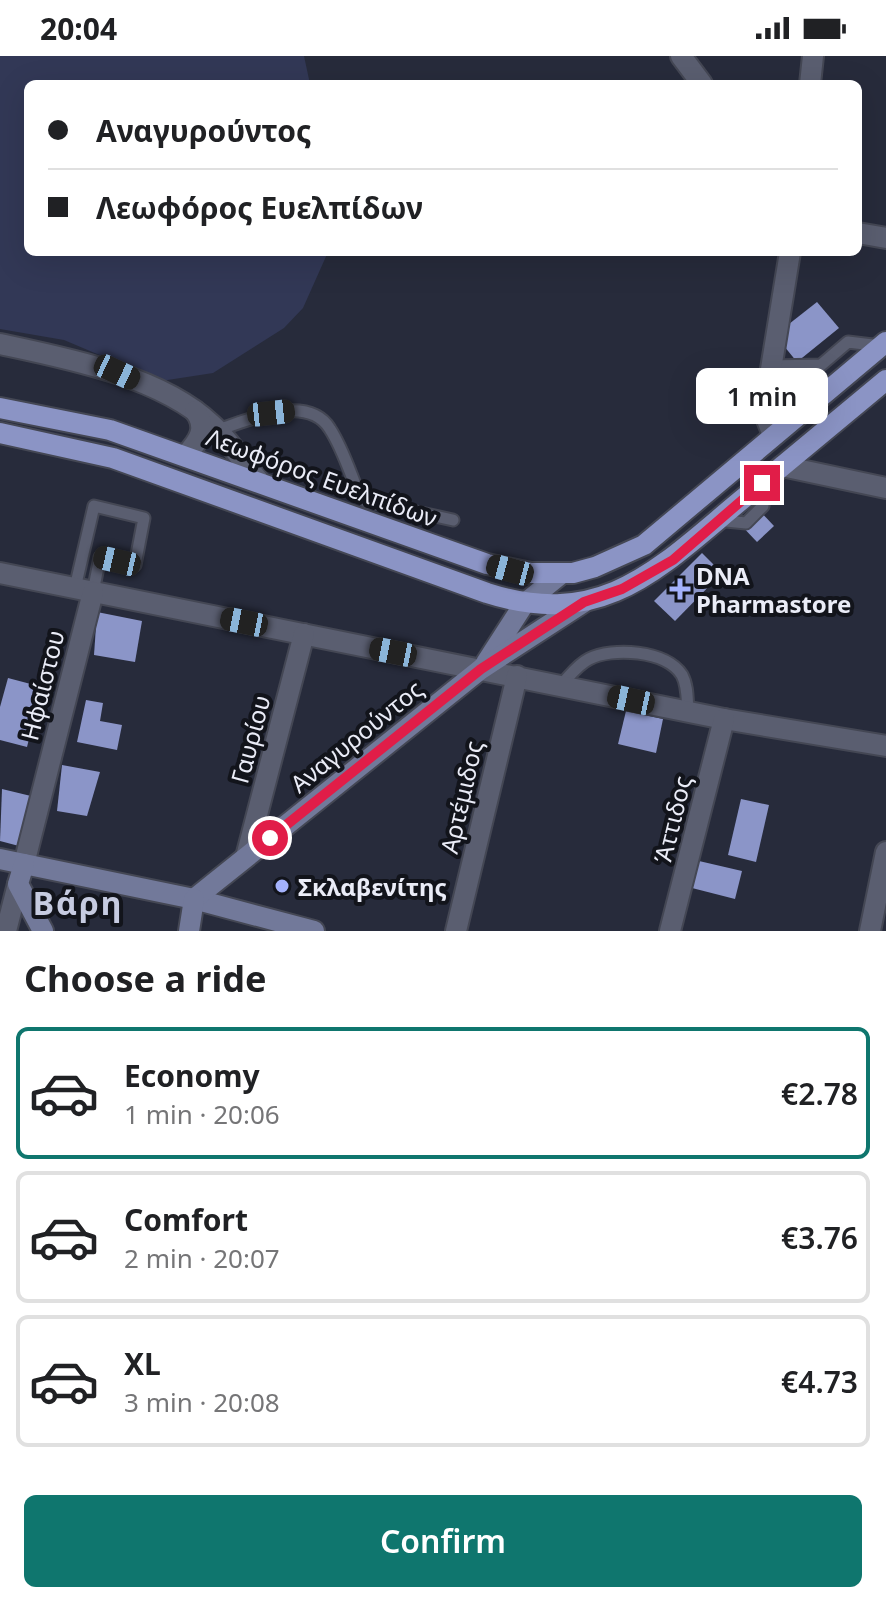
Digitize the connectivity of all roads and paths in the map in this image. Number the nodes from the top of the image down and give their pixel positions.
1 (681, 56) edge
2 (813, 56) edge
3 (699, 80) edge
4 (810, 80) edge
5 (862, 234) edge
6 (886, 238) edge
7 (789, 256) edge
8 (0, 344) edge
9 (884, 344) edge
10 (769, 366) junction
11 (886, 380) edge
12 (0, 408) edge
13 (195, 411) junction
14 (218, 430) junction
15 (0, 433) edge
16 (773, 435) junction
17 (186, 455) junction
18 (782, 466) junction
19 (258, 480) junction
20 (886, 488) edge
21 (453, 520) dead end
22 (0, 573) edge
23 (561, 574) junction
24 (84, 590) junction
25 (584, 602) junction
26 (524, 604) junction
27 (304, 634) junction
28 (481, 669) junction
29 (517, 676) junction
30 (561, 685) junction
31 (688, 712) junction
32 (724, 719) junction
33 (886, 746) edge
34 (886, 852) edge
35 (246, 857) junction
36 (0, 859) edge
37 (21, 874) junction
38 (194, 899) junction
39 (309, 930) edge
40 (6, 931) edge
41 (43, 931) edge
42 (189, 931) edge
43 (456, 931) edge
44 (670, 931) edge
45 (870, 931) edge

1 - 3 street
2 - 4 street
5 - 6 street
7 - 10 street
8 - 13 street
9 - 10 lane
9 - 16 main road, Λεωφόρος Ευελπίδων
10 - 16 street
11 - 18 main road
12 - 17 main road, Λεωφόρος Ευελπίδων
13 - 14 street
13 - 17 street
14 - 19 street
14 - 21 lane
15 - 26 main road
16 - 23 main road, Λεωφόρος Ευελπίδων
17 - 19 main road, Λεωφόρος Ευελπίδων
18 - 20 street
18 - 25 main road
19 - 23 main road, Λεωφόρος Ευελπίδων
22 - 24 street
23 - 26 main road, Αναγυρούντος
24 - 24 lane
24 - 27 street
24 - 37 street, Ηφαίστου
25 - 26 main road
25 - 28 main road, Αναγυρούντος
26 - 28 main road, Αναγυρούντος
27 - 28 street
27 - 35 street, Γαυρίου
28 - 29 street
28 - 35 main road, Αναγυρούντος
29 - 30 street
29 - 43 street, Αρτέμιδος
30 - 31 street
30 - 31 lane
31 - 32 street
32 - 33 street
32 - 44 street, Άττιδος
34 - 45 street
35 - 38 main road, Αναγυρούντος
36 - 37 main road
37 - 38 main road
37 - 40 street, Ηφαίστου
37 - 41 main road
38 - 39 main road
38 - 42 main road

